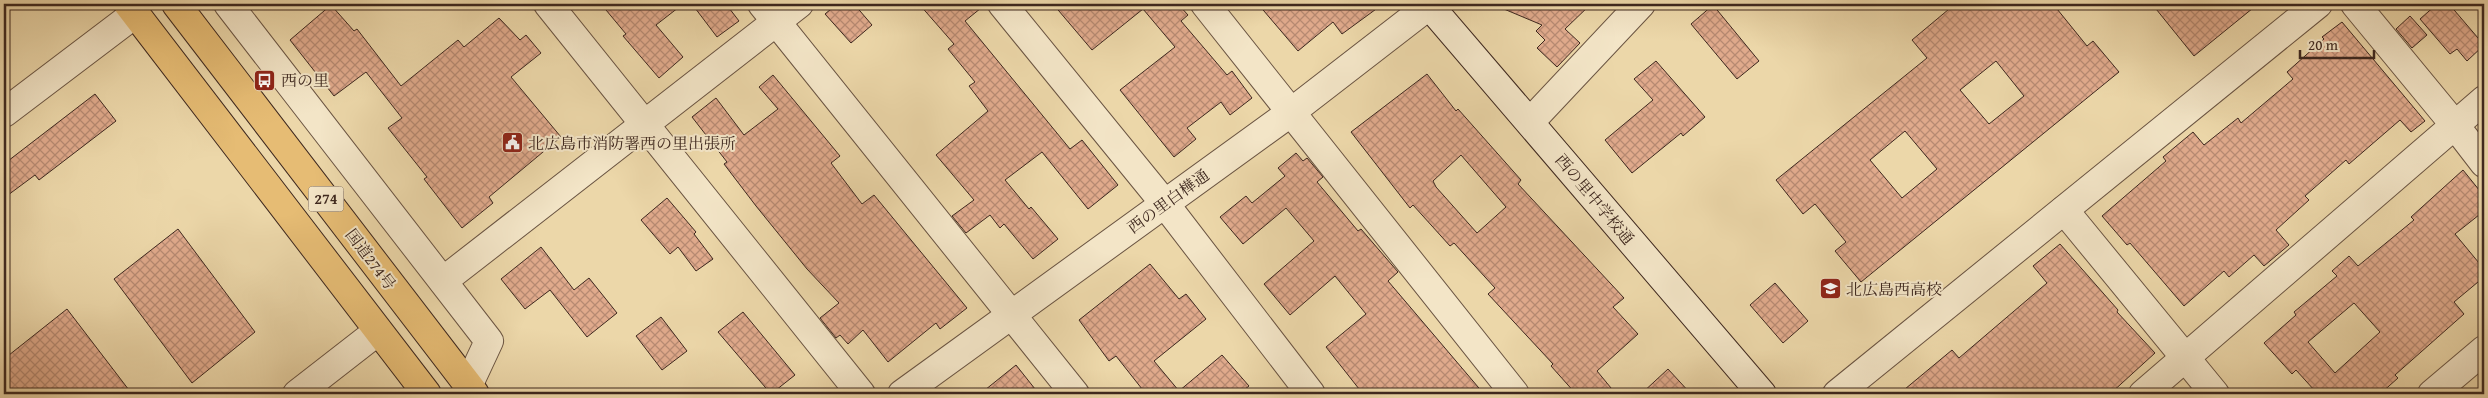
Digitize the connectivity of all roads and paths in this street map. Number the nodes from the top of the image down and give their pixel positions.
1 (176, 4) edge
2 (228, 4) edge
3 (548, 4) edge
4 (799, 4) edge
5 (1002, 4) edge
6 (1204, 4) edge
7 (1641, 4) edge
8 (2318, 4) edge
9 (2355, 4) edge
10 (1430, 5) edge
11 (132, 9) edge
12 (769, 13) edge
13 (2484, 100) edge
14 (1290, 113) junction
15 (4, 114) edge
16 (1530, 122) junction
17 (645, 124) junction
18 (2454, 124) junction
19 (2484, 163) edge
20 (1165, 204) junction
21 (2064, 210) junction
22 (443, 281) junction
23 (1011, 313) junction
24 (378, 331) junction
25 (2484, 350) edge
26 (2184, 358) junction
27 (472, 390) edge
28 (297, 394) edge
29 (426, 394) edge
30 (861, 394) edge
31 (902, 394) edge
32 (1074, 394) edge
33 (1311, 394) edge
34 (1515, 394) edge
35 (1762, 394) edge
36 (1837, 394) edge
37 (2142, 394) edge
38 (2215, 394) edge
39 (2432, 394) edge

1 - 27 highway, 国道274号 / 274
2 - 22 street
3 - 17 street
4 - 12 street
5 - 20 street
6 - 14 street
7 - 16 street
8 - 21 street
9 - 18 street
10 - 14 street, 西の里白樺通
10 - 16 street, 西の里中学校通
11 - 15 street
11 - 24 highway, 274
12 - 17 street
12 - 23 street
13 - 18 street
14 - 20 street, 西の里白樺通
14 - 34 street
16 - 35 street, 西の里中学校通
17 - 22 street
17 - 30 street
18 - 19 street
18 - 26 street
20 - 23 street, 西の里白樺通
20 - 33 street
21 - 26 street
21 - 36 street
22 - 27 street
23 - 31 street, 西の里白樺通
23 - 32 street
24 - 28 street
24 - 29 highway, 274
25 - 39 street
26 - 37 street
26 - 38 street

